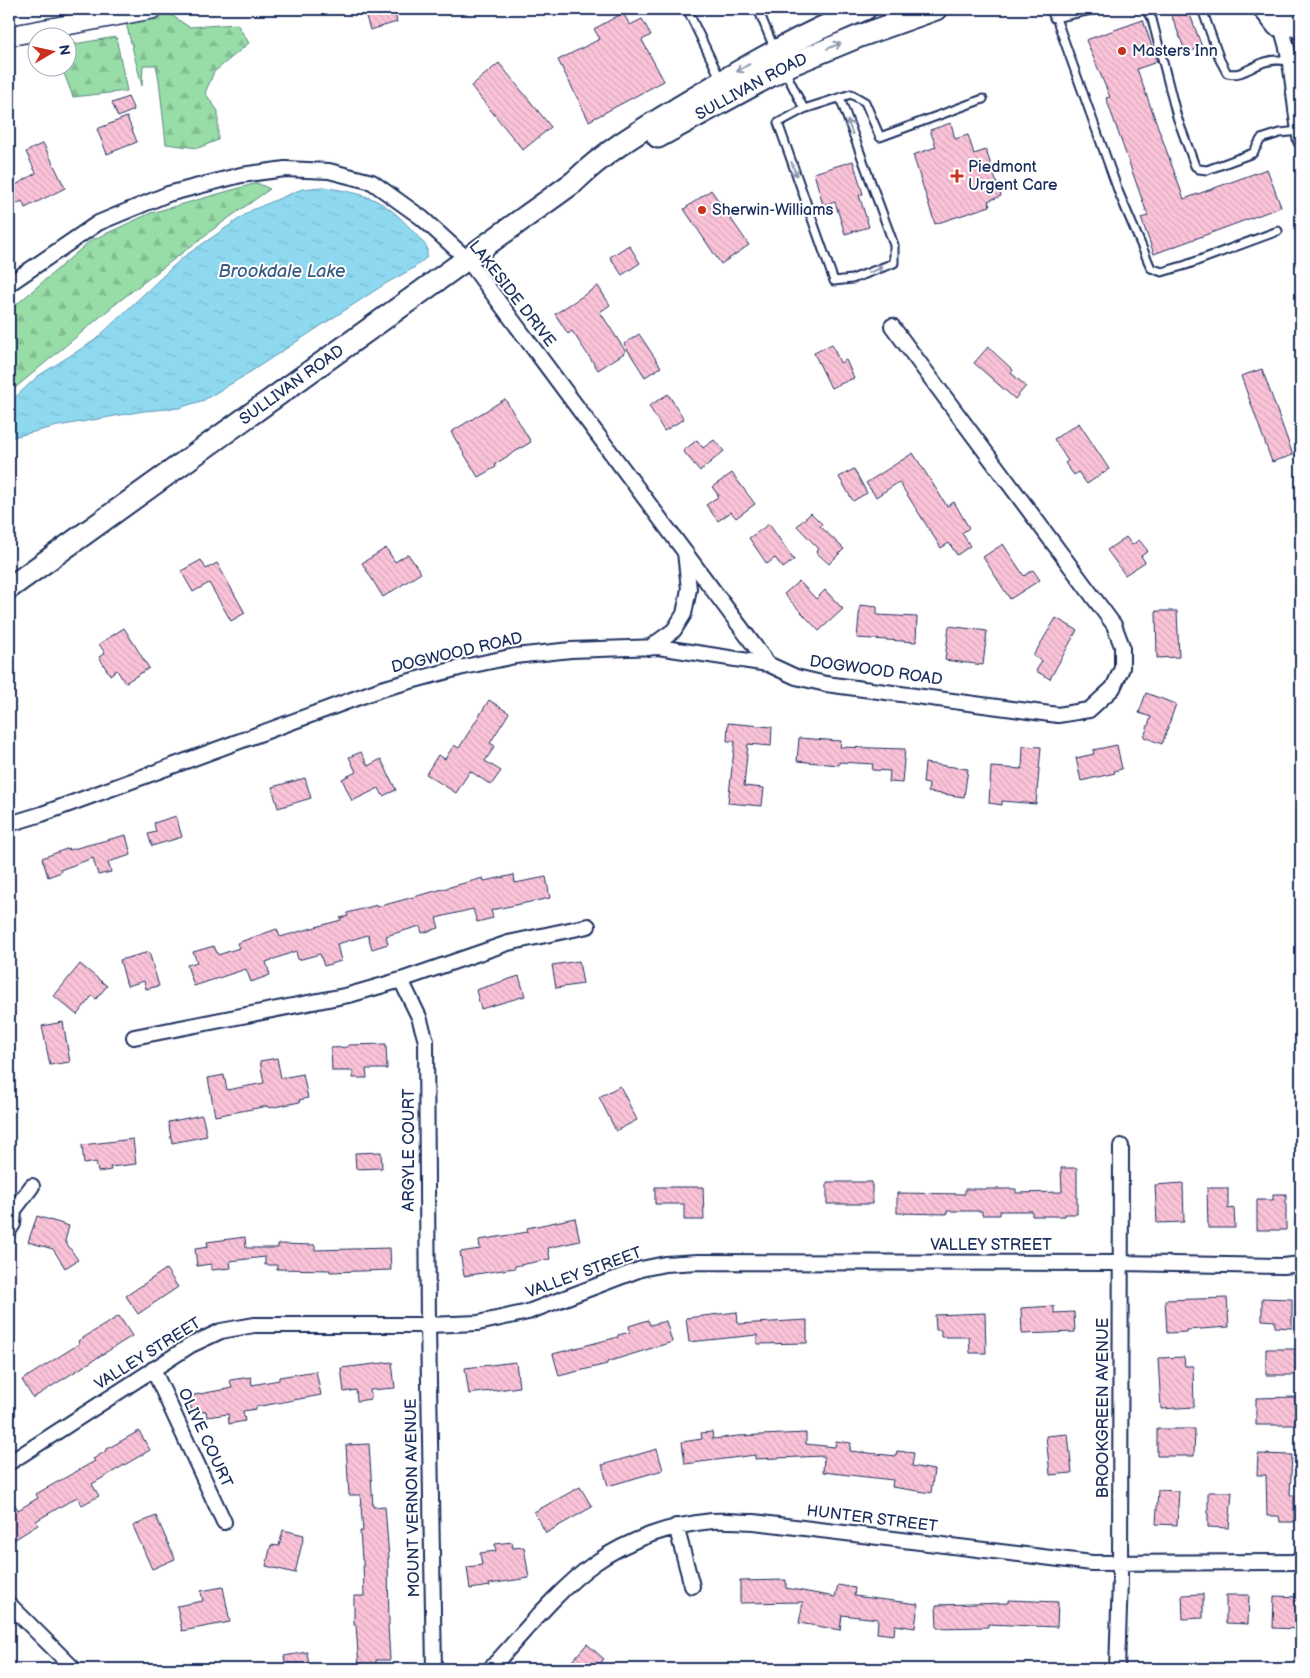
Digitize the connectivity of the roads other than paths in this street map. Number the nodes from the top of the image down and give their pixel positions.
1 (152, 9) edge
2 (687, 9) edge
3 (758, 9) edge
4 (865, 9) edge
5 (936, 9) edge
6 (1051, 9) edge
7 (1096, 9) edge
8 (1145, 9) edge
9 (1202, 9) edge
10 (1260, 9) edge
11 (1272, 9) edge
12 (1056, 18) junction
13 (1301, 28) edge
14 (9, 36) edge
15 (780, 59) junction
16 (1290, 61) junction
17 (721, 81) junction
18 (840, 98) junction
19 (983, 99) dead end
20 (804, 109) junction
21 (1300, 136) edge
22 (574, 182) junction
23 (1278, 231) dead end
24 (467, 259) junction
25 (9, 284) edge
26 (892, 326) dead end
27 (684, 552) junction
28 (9, 588) edge
29 (649, 648) junction
30 (768, 664) junction
31 (9, 824) edge
32 (588, 926) dead end
33 (401, 980) junction
34 (134, 1037) dead end
35 (1121, 1146) dead end
36 (32, 1186) dead end
37 (12, 1203) edge
38 (9, 1230) edge
39 (1121, 1263) junction
40 (1301, 1264) edge
41 (428, 1325) junction
42 (153, 1369) junction
43 (9, 1463) edge
44 (224, 1522) dead end
45 (676, 1526) junction
46 (1120, 1562) junction
47 (1301, 1562) edge
48 (692, 1586) dead end
49 (9, 1604) edge
50 (74, 1669) edge
51 (434, 1669) edge
52 (490, 1669) edge
53 (1117, 1669) edge

1 - 14 main road
2 - 17 lane
3 - 15 lane
4 - 15 main road, SULLIVAN ROAD
15 -> 5 main road, SULLIVAN ROAD
6 - 12 lane
7 - 12 lane
8 - 21 lane
9 - 16 lane
10 - 16 street
11 - 13 main road
11 - 16 street
12 - 23 lane
15 -> 17 main road, SULLIVAN ROAD
15 - 20 lane
15 - 22 main road, SULLIVAN ROAD
16 - 21 street
17 - 22 main road, SULLIVAN ROAD
18 - 19 lane
18 - 20 lane
20 -> 18 lane
22 - 24 main road, SULLIVAN ROAD
24 - 25 street, LAKESIDE DRIVE
24 - 27 street, LAKESIDE DRIVE
24 - 28 main road, SULLIVAN ROAD
26 - 30 street, DOGWOOD ROAD
27 - 29 street
27 - 30 street, LAKESIDE DRIVE
29 - 30 street, DOGWOOD ROAD
29 - 31 street, DOGWOOD ROAD
32 - 33 street
33 - 34 street
33 - 41 street, ARGYLE COURT
35 - 39 street, BROOKGREEN AVENUE
36 - 37 street
37 - 38 street
39 - 40 street, VALLEY STREET
39 - 41 street, VALLEY STREET
39 - 46 street, BROOKGREEN AVENUE
41 - 42 street, VALLEY STREET
41 - 51 street, MOUNT VERNON AVENUE
42 - 43 street, VALLEY STREET
42 - 44 street, OLIVE COURT
45 - 46 street, HUNTER STREET
45 - 48 street
45 - 52 street, HUNTER STREET
46 - 47 street, HUNTER STREET
46 - 53 street, BROOKGREEN AVENUE
49 - 50 street

